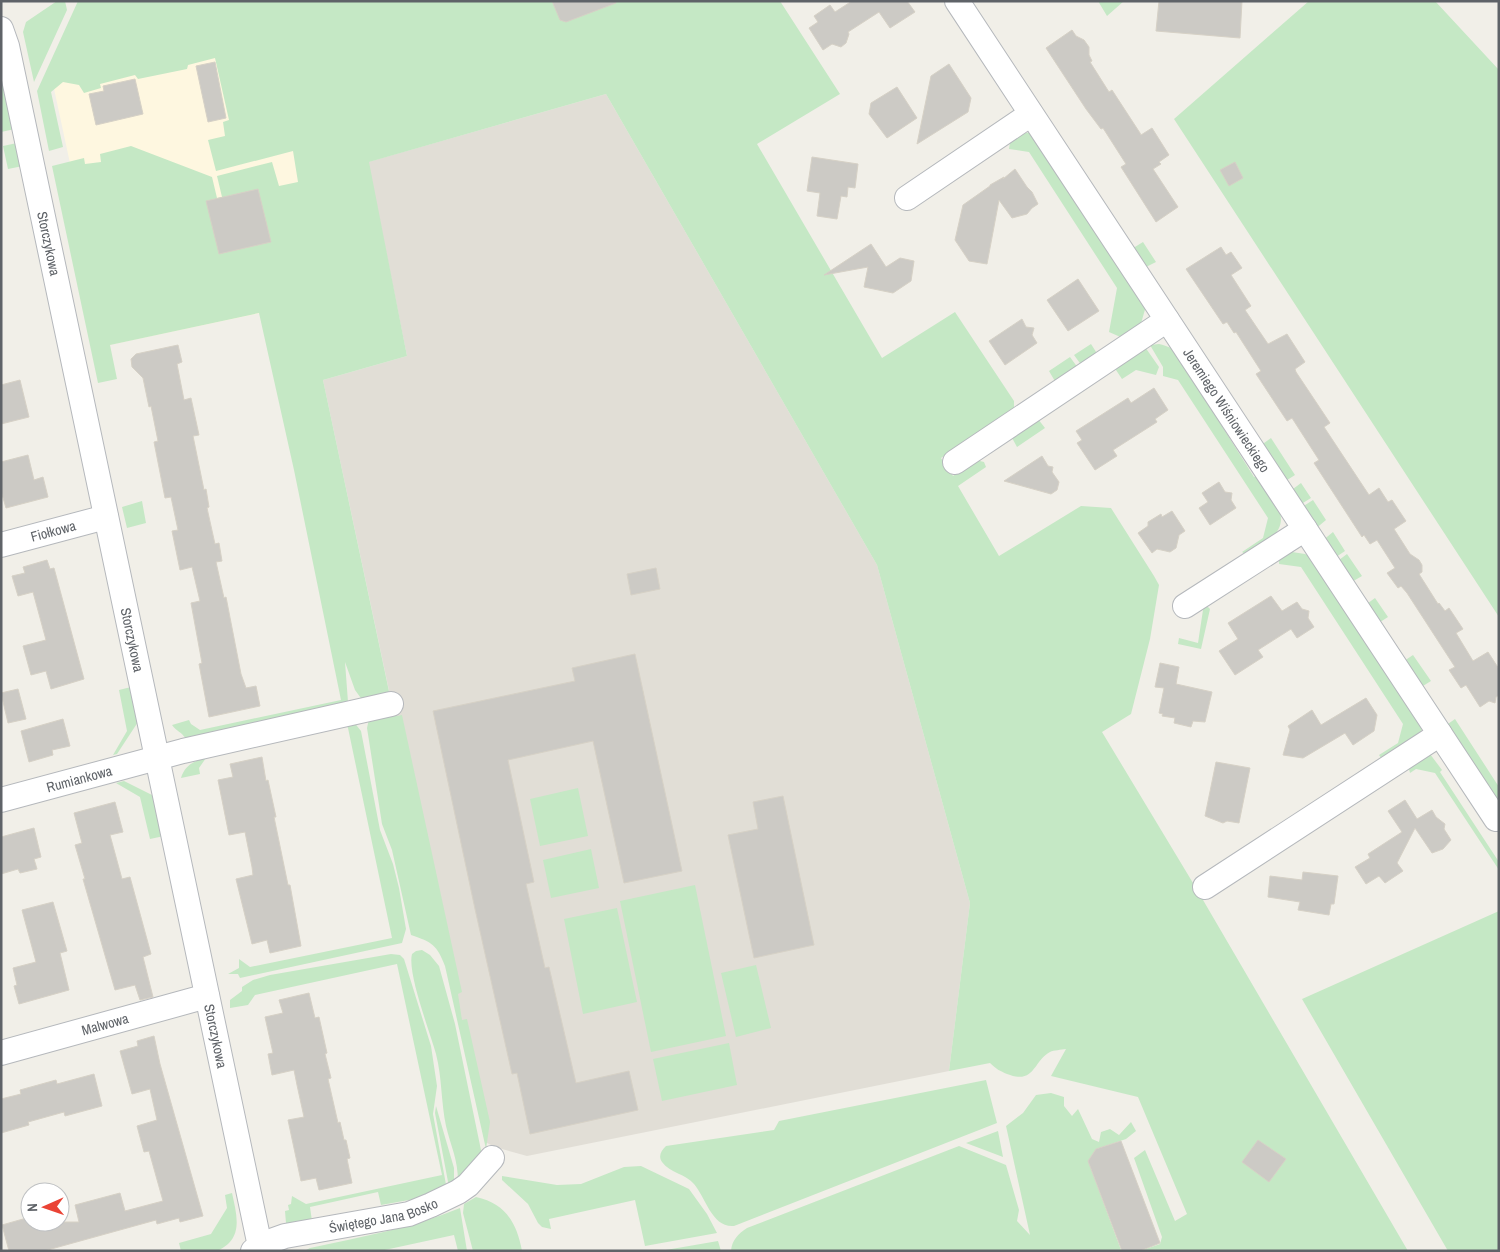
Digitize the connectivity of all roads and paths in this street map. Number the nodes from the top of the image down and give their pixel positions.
1 (956, 1) edge
2 (1, 29) edge
3 (1031, 114) junction
4 (907, 198) dead end
5 (1167, 320) junction
6 (955, 462) dead end
7 (106, 517) junction
8 (1305, 529) junction
9 (1, 545) edge
10 (1185, 606) dead end
11 (391, 704) dead end
12 (1440, 734) junction
13 (157, 758) junction
14 (1, 800) edge
15 (1496, 819) dead end
16 (1205, 887) dead end
17 (207, 996) junction
18 (1, 1053) edge
19 (492, 1158) dead end
20 (258, 1249) edge

1 - 3 street, Jeremiego Wiśniowieckiego
2 - 7 street, Storczykowa
3 - 4 street
3 - 5 street, Jeremiego Wiśniowieckiego
5 - 6 street
5 - 8 street, Jeremiego Wiśniowieckiego
7 - 9 street, Fiołkowa
7 - 13 street, Storczykowa
8 - 10 street
8 - 12 street, Jeremiego Wiśniowieckiego
11 - 13 street, Rumiankowa
12 - 15 street, Jeremiego Wiśniowieckiego
12 - 16 street
13 - 14 street, Rumiankowa
13 - 17 street, Storczykowa
17 - 18 street, Malwowa
17 - 20 street, Storczykowa
19 - 20 street, Świętego Jana Bosko

